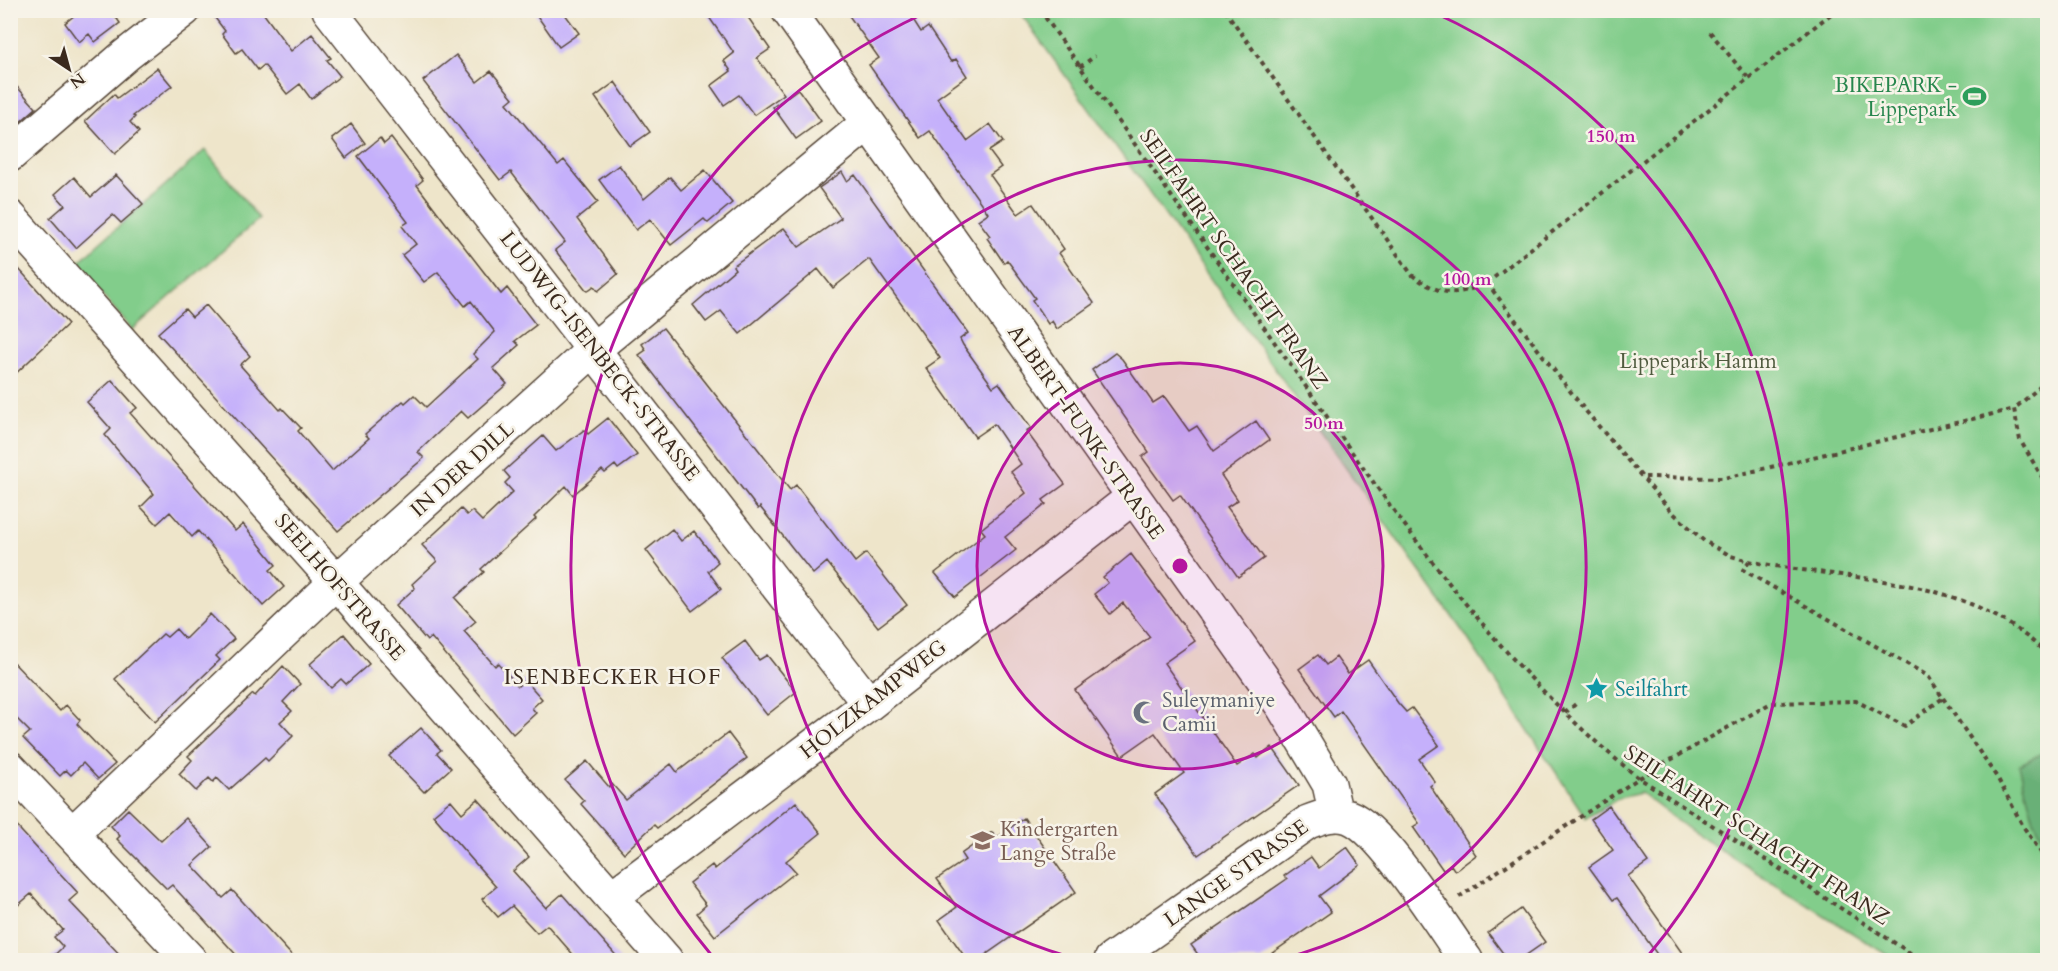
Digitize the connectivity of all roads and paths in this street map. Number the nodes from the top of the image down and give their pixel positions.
1 (183, 10) edge
2 (329, 10) edge
3 (788, 10) edge
4 (1040, 10) edge
5 (1225, 10) edge
6 (1836, 10) edge
7 (1710, 32) dead end
8 (1095, 56) dead end
9 (1080, 67) junction
10 (1749, 79) junction
11 (868, 123) junction
12 (10, 155) edge
13 (10, 217) edge
14 (1487, 283) junction
15 (595, 348) junction
16 (2048, 380) edge
17 (2014, 409) junction
18 (1644, 477) junction
19 (2048, 487) edge
20 (1132, 498) junction
21 (1749, 561) junction
22 (336, 582) junction
23 (2048, 656) edge
24 (1943, 698) junction
25 (1578, 702) dead end
26 (869, 704) junction
27 (1565, 713) junction
28 (10, 768) edge
29 (1639, 778) junction
30 (1336, 815) junction
31 (72, 834) junction
32 (2048, 863) edge
33 (612, 897) junction
34 (1433, 914) junction
35 (190, 960) edge
36 (666, 960) edge
37 (1111, 960) edge
38 (1466, 960) edge
39 (1922, 960) edge

1 - 12 street
2 - 15 street, LUDWIG-ISENBECK-STRASSE
3 - 11 street, ALBERT-FUNK-STRASSE
4 - 9 path, SEILFAHRT SCHACHT FRANZ
5 - 14 path
6 - 10 path
7 - 10 path
8 - 9 path
9 - 27 path, SEILFAHRT SCHACHT FRANZ
10 - 14 path
11 - 15 street, IN DER DILL
11 - 20 street, ALBERT-FUNK-STRASSE
13 - 22 street, SEELHOFSTRASSE
14 - 18 path
15 - 22 street, IN DER DILL
15 - 26 street, LUDWIG-ISENBECK-STRASSE
16 - 17 path
17 - 18 path
17 - 19 path
18 - 21 path
20 - 26 street, HOLZKAMPWEG
20 - 30 street, ALBERT-FUNK-STRASSE
21 - 23 path
21 - 24 path
22 - 31 street, IN DER DILL
22 - 33 street, SEELHOFSTRASSE
24 - 29 path
24 - 32 path
25 - 27 path
26 - 33 street, HOLZKAMPWEG
27 - 29 path, SEILFAHRT SCHACHT FRANZ
28 - 31 street
29 - 34 path
29 - 39 path, SEILFAHRT SCHACHT FRANZ
30 - 34 street
30 - 37 street, LANGE STRASSE
31 - 35 street
33 - 36 street, SEELHOFSTRASSE
34 - 38 street

